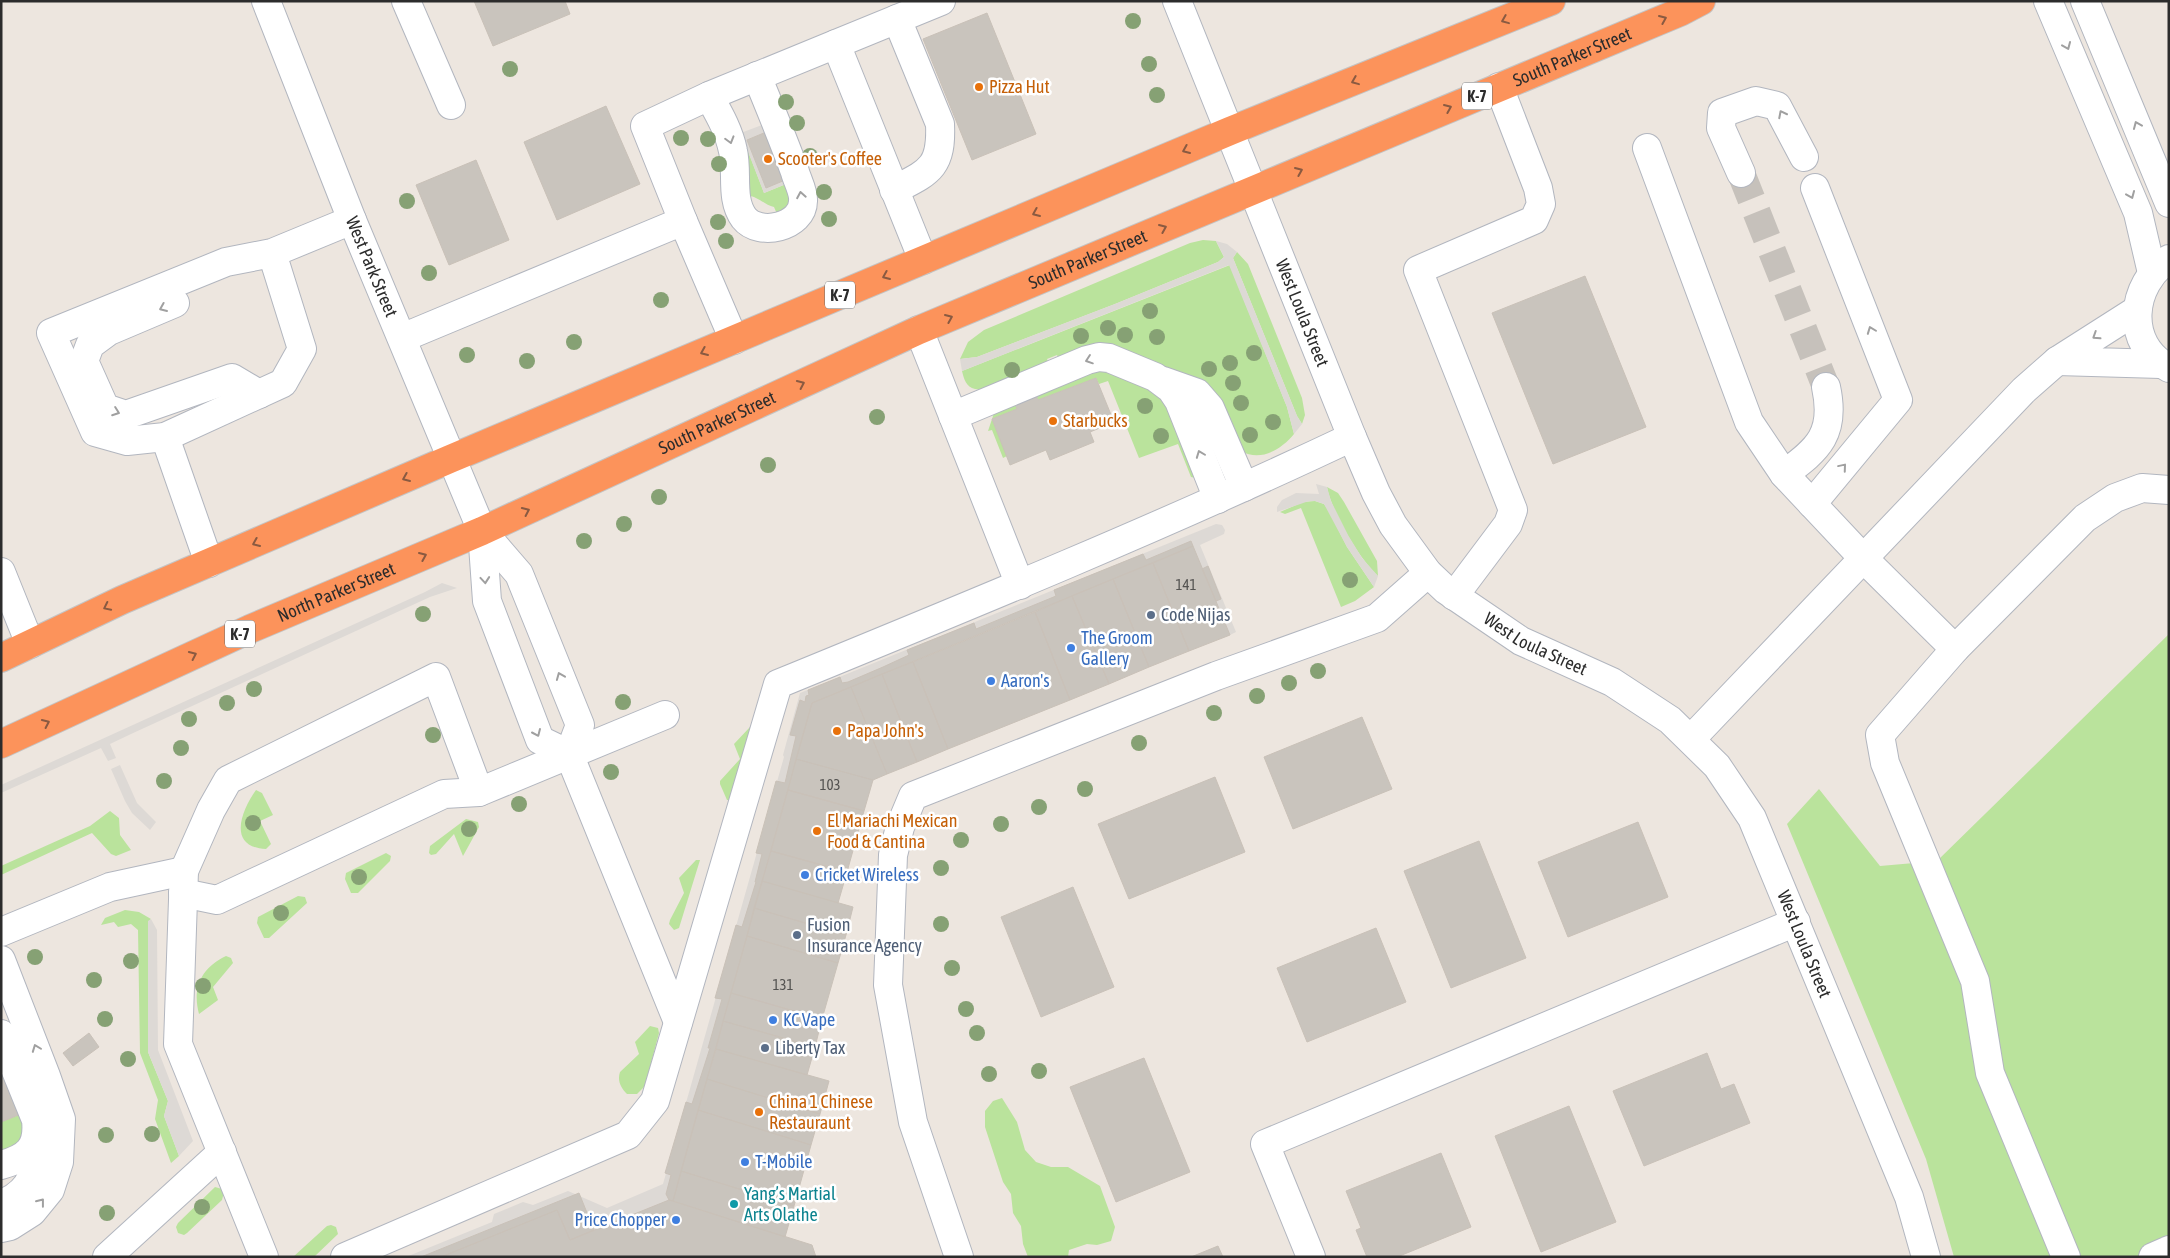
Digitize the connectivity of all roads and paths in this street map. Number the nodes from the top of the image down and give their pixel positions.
1 (266, 1) edge
2 (406, 1) edge
3 (941, 1) edge
4 (1178, 1) edge
5 (1551, 1) edge
6 (1701, 1) edge
7 (2048, 1) edge
8 (2085, 1) edge
9 (897, 19) junction
10 (836, 44) junction
11 (757, 76) junction
12 (1499, 87) junction
13 (709, 96) junction
14 (451, 105) dead end
15 (1230, 131) junction
16 (1647, 148) dead end
17 (1804, 157) dead end
18 (1741, 173) tunnel mouth
19 (1815, 188) dead end
20 (894, 190) junction
21 (1254, 190) junction
22 (2169, 203) edge
23 (352, 220) junction
24 (683, 221) junction
25 (272, 253) junction
26 (923, 260) junction
27 (226, 262) junction
28 (2160, 266) edge
29 (2137, 310) junction
30 (919, 330) junction
31 (402, 338) junction
32 (734, 340) junction
33 (2057, 362) junction
34 (2165, 366) edge
35 (1163, 381) junction
36 (1826, 387) tunnel mouth
37 (258, 394) junction
38 (953, 416) junction
39 (165, 437) junction
40 (1352, 437) junction
41 (450, 459) junction
42 (1784, 474) junction
43 (1244, 487) junction
44 (2169, 490) edge
45 (1218, 499) junction
46 (1812, 504) junction
47 (482, 531) junction
48 (1863, 558) junction
49 (209, 563) junction
50 (1, 572) edge
51 (1428, 572) junction
52 (1020, 584) junction
53 (1454, 596) junction
54 (30, 644) junction
55 (1955, 649) junction
56 (1, 658) edge
57 (665, 715) dead end
58 (1691, 739) junction
59 (1, 744) edge
60 (569, 754) junction
61 (479, 792) junction
62 (184, 882) junction
63 (1796, 922) junction
64 (1, 932) edge
65 (2, 963) edge
66 (678, 1022) junction
67 (1, 1034) edge
68 (37, 1130) junction
69 (222, 1152) junction
70 (1, 1165) edge
71 (1, 1204) edge
72 (1, 1228) edge
73 (389, 1247) edge
74 (2169, 1250) edge
75 (107, 1257) edge
76 (264, 1257) edge
77 (345, 1257) edge
78 (959, 1257) edge
79 (1311, 1257) edge
80 (1926, 1257) edge
81 (2066, 1257) edge
82 (2152, 1257) edge

1 - 23 street, West Park Street
2 - 14 street
3 - 9 street
4 - 15 street, West Loula Street
5 -> 15 highway, K-7
12 -> 6 highway, South Parker Street / K-7
7 -> 28 street
22 -> 8 street
9 - 10 street
9 - 20 street
10 - 11 street
10 - 20 street
11 - 13 street
13 -> 11 street
21 -> 12 highway, South Parker Street / K-7
12 - 53 street
13 - 24 street
15 - 21 street, West Loula Street
15 -> 26 highway, K-7
16 - 42 street
17 -> 18 street
46 -> 19 street
20 - 26 street
30 -> 21 highway, South Parker Street / K-7
21 - 40 street, West Loula Street
23 - 25 street
23 - 31 street, West Park Street
24 - 31 street
24 - 32 street
25 - 27 street
25 - 37 street
26 -> 32 highway, K-7
27 -> 37 street
27 - 39 street
28 - 29 street
29 -> 33 street
29 - 34 street
30 - 38 street
47 -> 30 highway, South Parker Street / K-7
31 - 41 street, West Park Street
32 -> 41 highway, K-7
33 - 34 street
33 - 48 street
35 -> 38 street
35 - 43 street
45 -> 35 street
36 - 42 street
37 - 39 street
38 - 52 street
39 - 49 street
40 - 43 street
40 - 51 street, West Loula Street
41 - 47 street, West Park Street
41 -> 49 highway, K-7
42 - 46 street
43 - 45 street
44 - 55 street
45 - 52 street
46 - 48 street
59 -> 47 highway, North Parker Street / K-7
60 -> 47 street
47 -> 60 street
48 - 55 street
48 - 58 street
49 -> 54 highway, K-7
50 - 54 street
51 - 53 street, West Loula Street
51 - 78 street
52 - 66 street
53 - 58 street, West Loula Street
54 - 56 highway, K-7
55 - 81 street
57 - 60 street
58 - 63 street, West Loula Street
60 - 61 street
60 - 66 street
61 - 62 street
61 - 62 street
62 - 64 street
62 - 69 street
63 - 79 street
63 - 80 street, West Loula Street
72 -> 65 street
66 - 73 street
67 - 68 street
68 - 70 street
68 - 71 street
69 - 75 street
69 - 76 street
73 - 77 street
74 - 82 street

